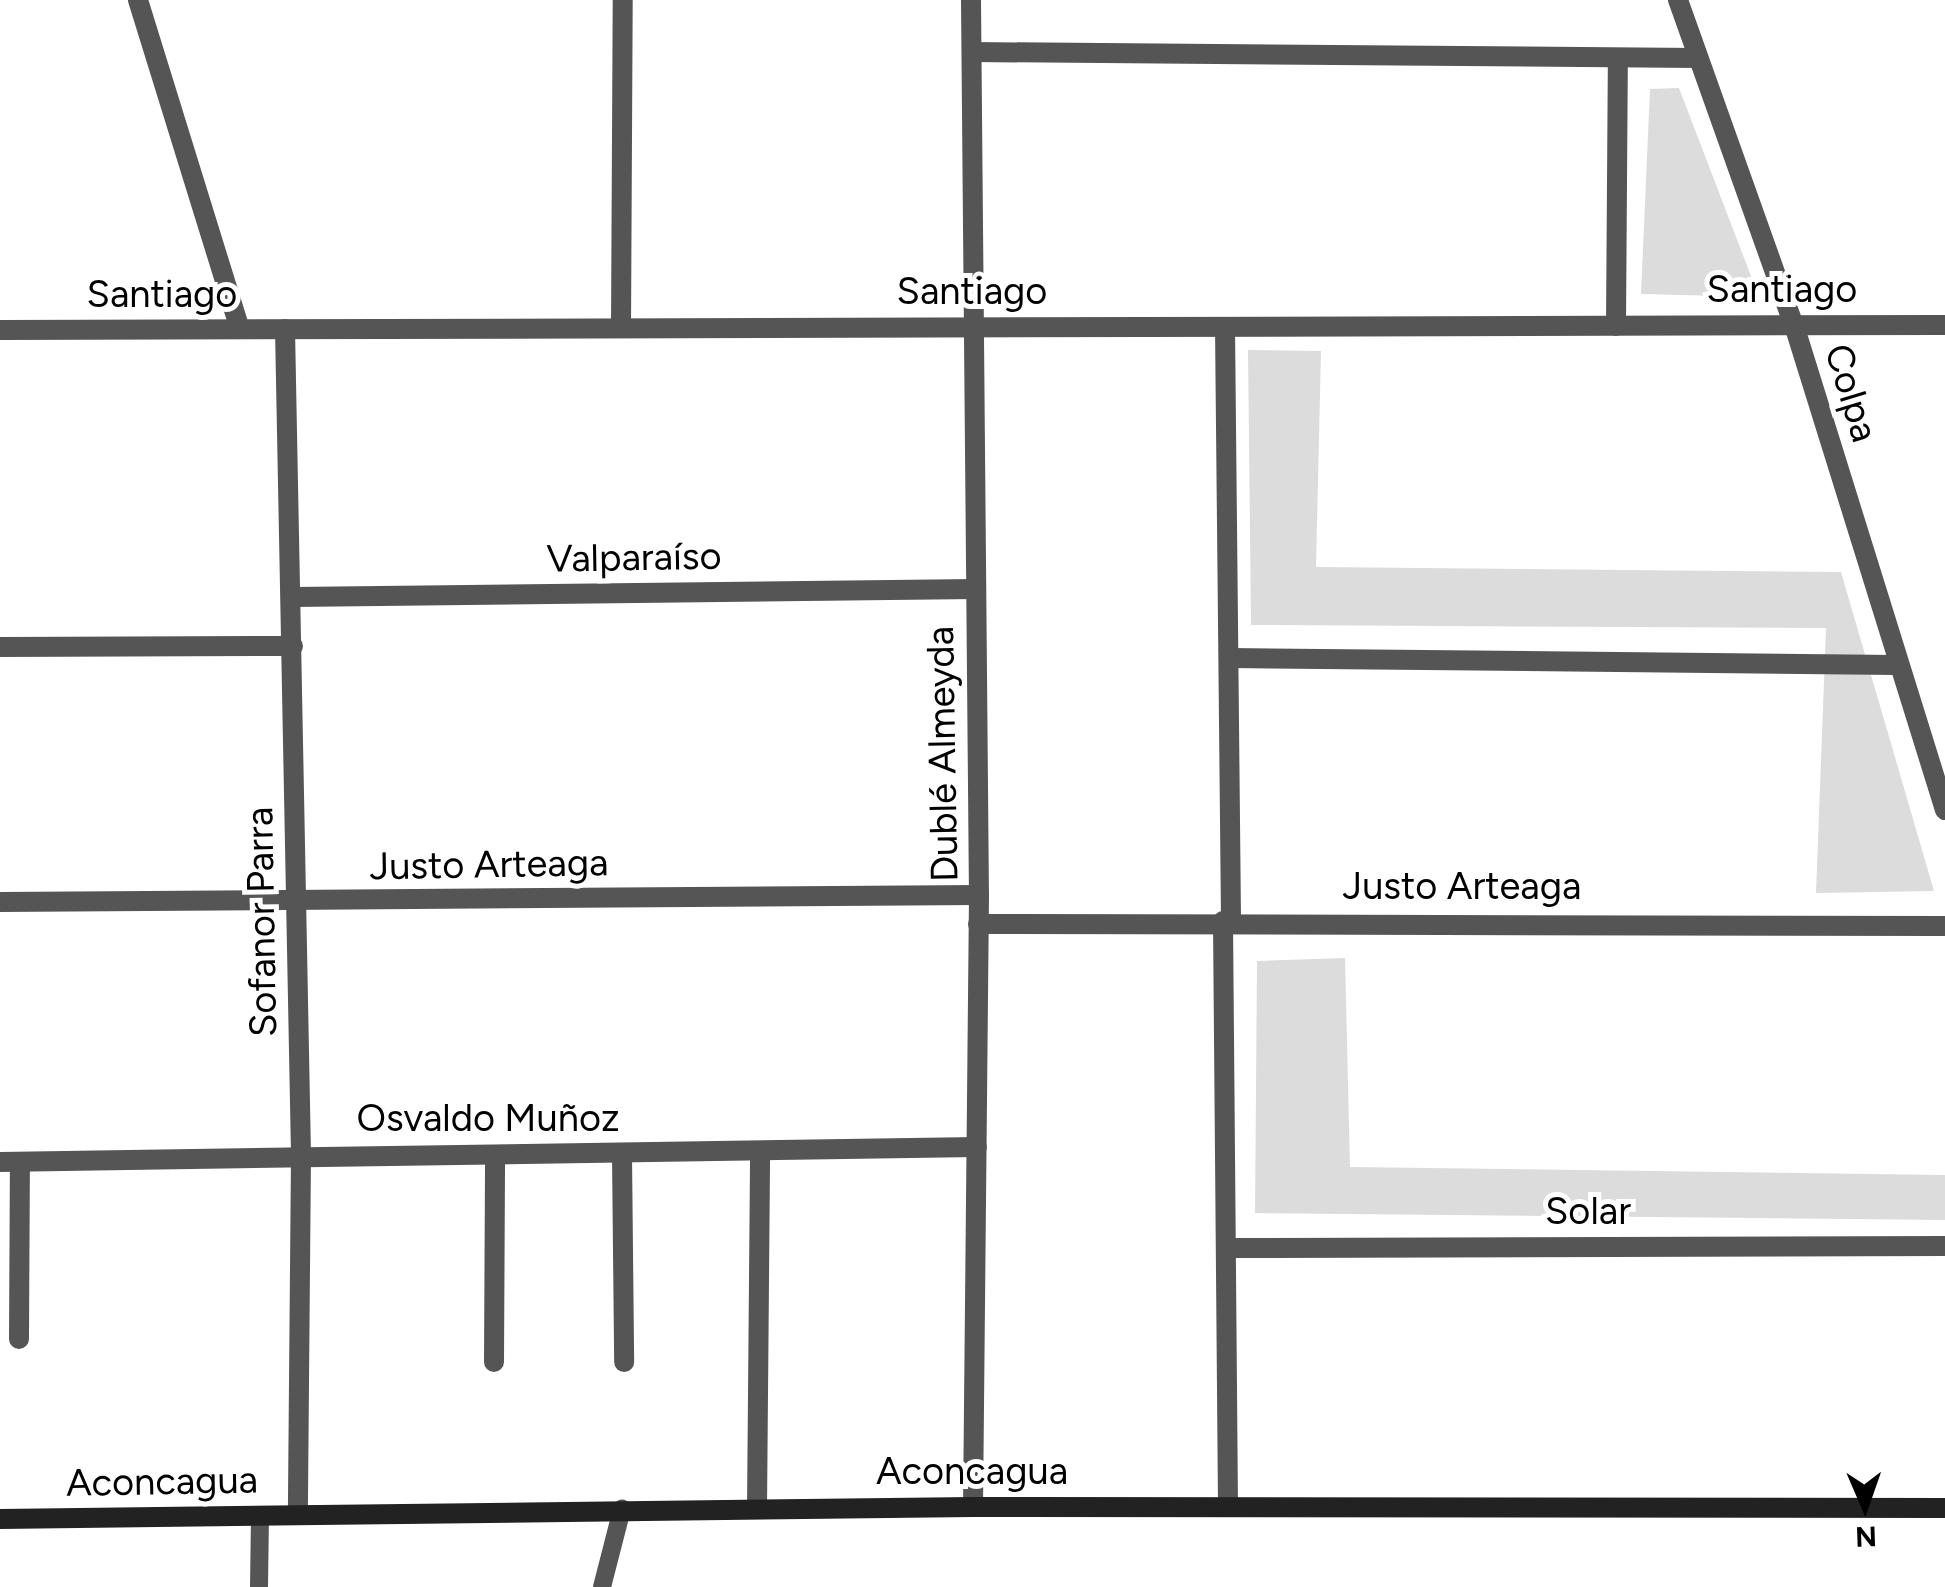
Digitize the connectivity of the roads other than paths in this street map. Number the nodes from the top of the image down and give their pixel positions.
1 (138, 0) edge
2 (623, 0) edge
3 (971, 0) edge
4 (1678, 0) edge
5 (972, 52) junction
6 (1618, 58) junction
7 (1698, 58) junction
8 (1794, 325) junction
9 (1945, 325) edge
10 (1225, 326) junction
11 (1616, 326) junction
12 (972, 327) junction
13 (620, 328) junction
14 (285, 329) junction
15 (0, 330) edge
16 (240, 330) junction
17 (976, 589) junction
18 (293, 597) junction
19 (293, 646) junction
20 (0, 647) edge
21 (1230, 658) junction
22 (1896, 665) junction
23 (1945, 810) edge
24 (980, 895) junction
25 (0, 902) edge
26 (296, 902) junction
27 (1227, 921) junction
28 (978, 924) junction
29 (1945, 926) edge
30 (977, 1148) junction
31 (760, 1151) junction
32 (301, 1154) junction
33 (495, 1154) junction
34 (622, 1155) junction
35 (10, 1162) edge
36 (1945, 1246) edge
37 (1230, 1248) junction
38 (19, 1339) dead end
39 (494, 1362) dead end
40 (624, 1362) dead end
41 (1228, 1505) junction
42 (973, 1507) junction
43 (1945, 1508) edge
44 (622, 1509) junction
45 (757, 1509) junction
46 (298, 1514) junction
47 (260, 1516) junction
48 (0, 1519) edge
49 (259, 1587) edge
50 (602, 1587) edge

1 - 16 street
2 - 13 street
3 - 5 street, Dublé Almeyda
4 - 7 street, Colpa
5 - 6 street
5 - 12 street, Dublé Almeyda
6 - 7 street
6 - 11 street
7 - 8 street, Colpa
8 - 9 street, Santiago
8 - 11 street, Santiago
8 - 22 street, Colpa
10 - 11 street, Santiago
10 - 12 street, Santiago
10 - 21 street
12 - 13 street, Santiago
12 - 17 street, Dublé Almeyda
13 - 14 street, Santiago
14 - 16 street, Santiago
14 - 18 street, Sofanor Parra
15 - 16 street, Santiago
17 - 18 street, Valparaíso
17 - 24 street, Dublé Almeyda
18 - 19 street, Sofanor Parra
19 - 20 street
19 - 26 street, Sofanor Parra
21 - 22 street
21 - 27 street
22 - 23 street, Colpa
24 - 26 street, Justo Arteaga
24 - 28 street, Dublé Almeyda
25 - 26 street, Justo Arteaga
26 - 32 street, Sofanor Parra
27 - 28 street, Justo Arteaga
27 - 29 street, Justo Arteaga
27 - 37 street
28 - 30 street, Dublé Almeyda
30 - 31 street, Osvaldo Muñoz
30 - 42 street, Dublé Almeyda
31 - 34 street, Osvaldo Muñoz
31 - 45 street
32 - 33 street, Osvaldo Muñoz
32 - 35 street, Osvaldo Muñoz
32 - 46 street, Sofanor Parra
33 - 34 street, Osvaldo Muñoz
33 - 39 street
34 - 40 street
35 - 38 street
36 - 37 street, Solar
37 - 41 street
41 - 42 street, Aconcagua
41 - 43 street, Aconcagua
42 - 45 street, Aconcagua
44 - 45 street, Aconcagua
44 - 46 street, Aconcagua
44 - 50 lane
46 - 47 street, Aconcagua
47 - 48 street, Aconcagua
47 - 49 lane

